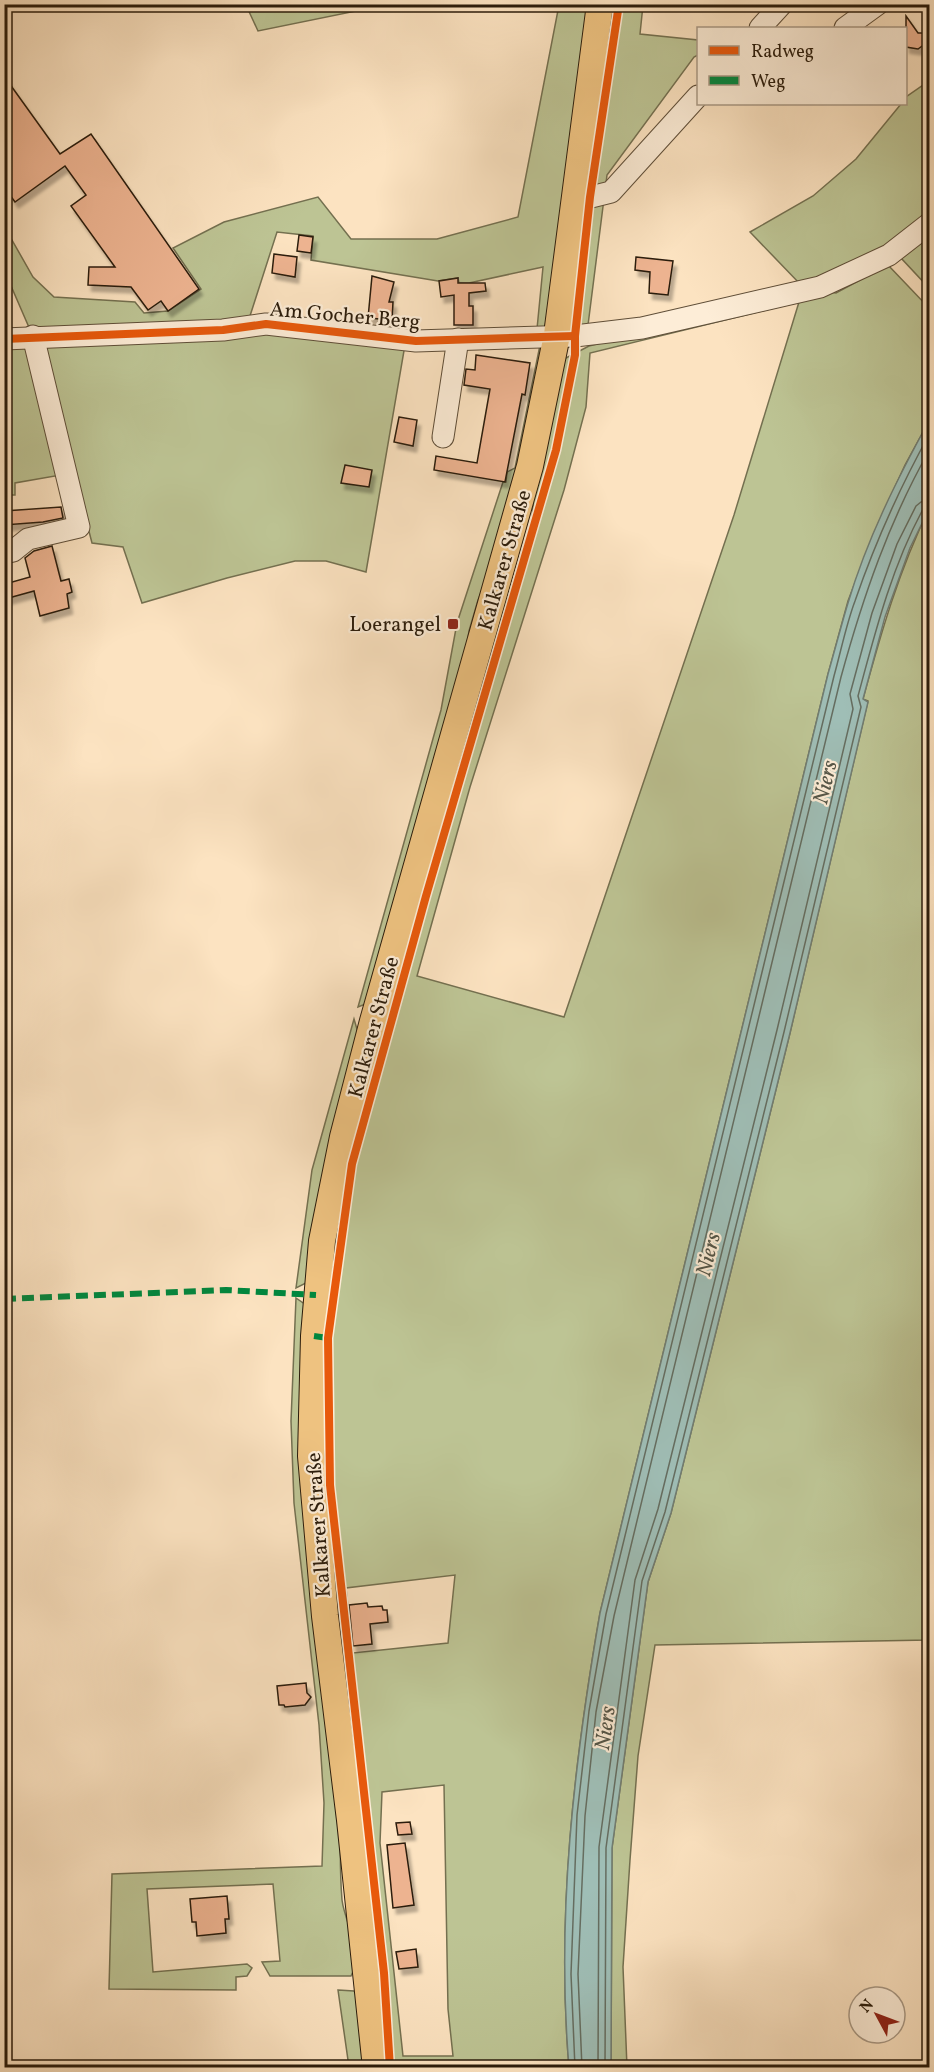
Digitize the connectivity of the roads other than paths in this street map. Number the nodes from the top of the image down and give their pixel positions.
1 (600, 4) edge
2 (782, 4) edge
3 (878, 4) edge
4 (761, 27) edge
5 (846, 27) edge
6 (697, 98) edge
7 (575, 201) junction
8 (930, 223) edge
9 (557, 335) junction
10 (33, 336) junction
11 (4, 339) edge
12 (458, 339) junction
13 (443, 437) dead end
14 (4, 553) edge
15 (376, 2067) edge

1 - 7 main road, Kalkarer Straße
2 - 4 street
3 - 5 street
6 - 7 street
7 - 9 main road, Kalkarer Straße
8 - 9 street, Am Gocher Berg
9 - 12 street, Am Gocher Berg
9 - 15 main road, Kalkarer Straße
10 - 11 street, Am Gocher Berg
10 - 12 street, Am Gocher Berg
10 - 14 street
12 - 13 street

